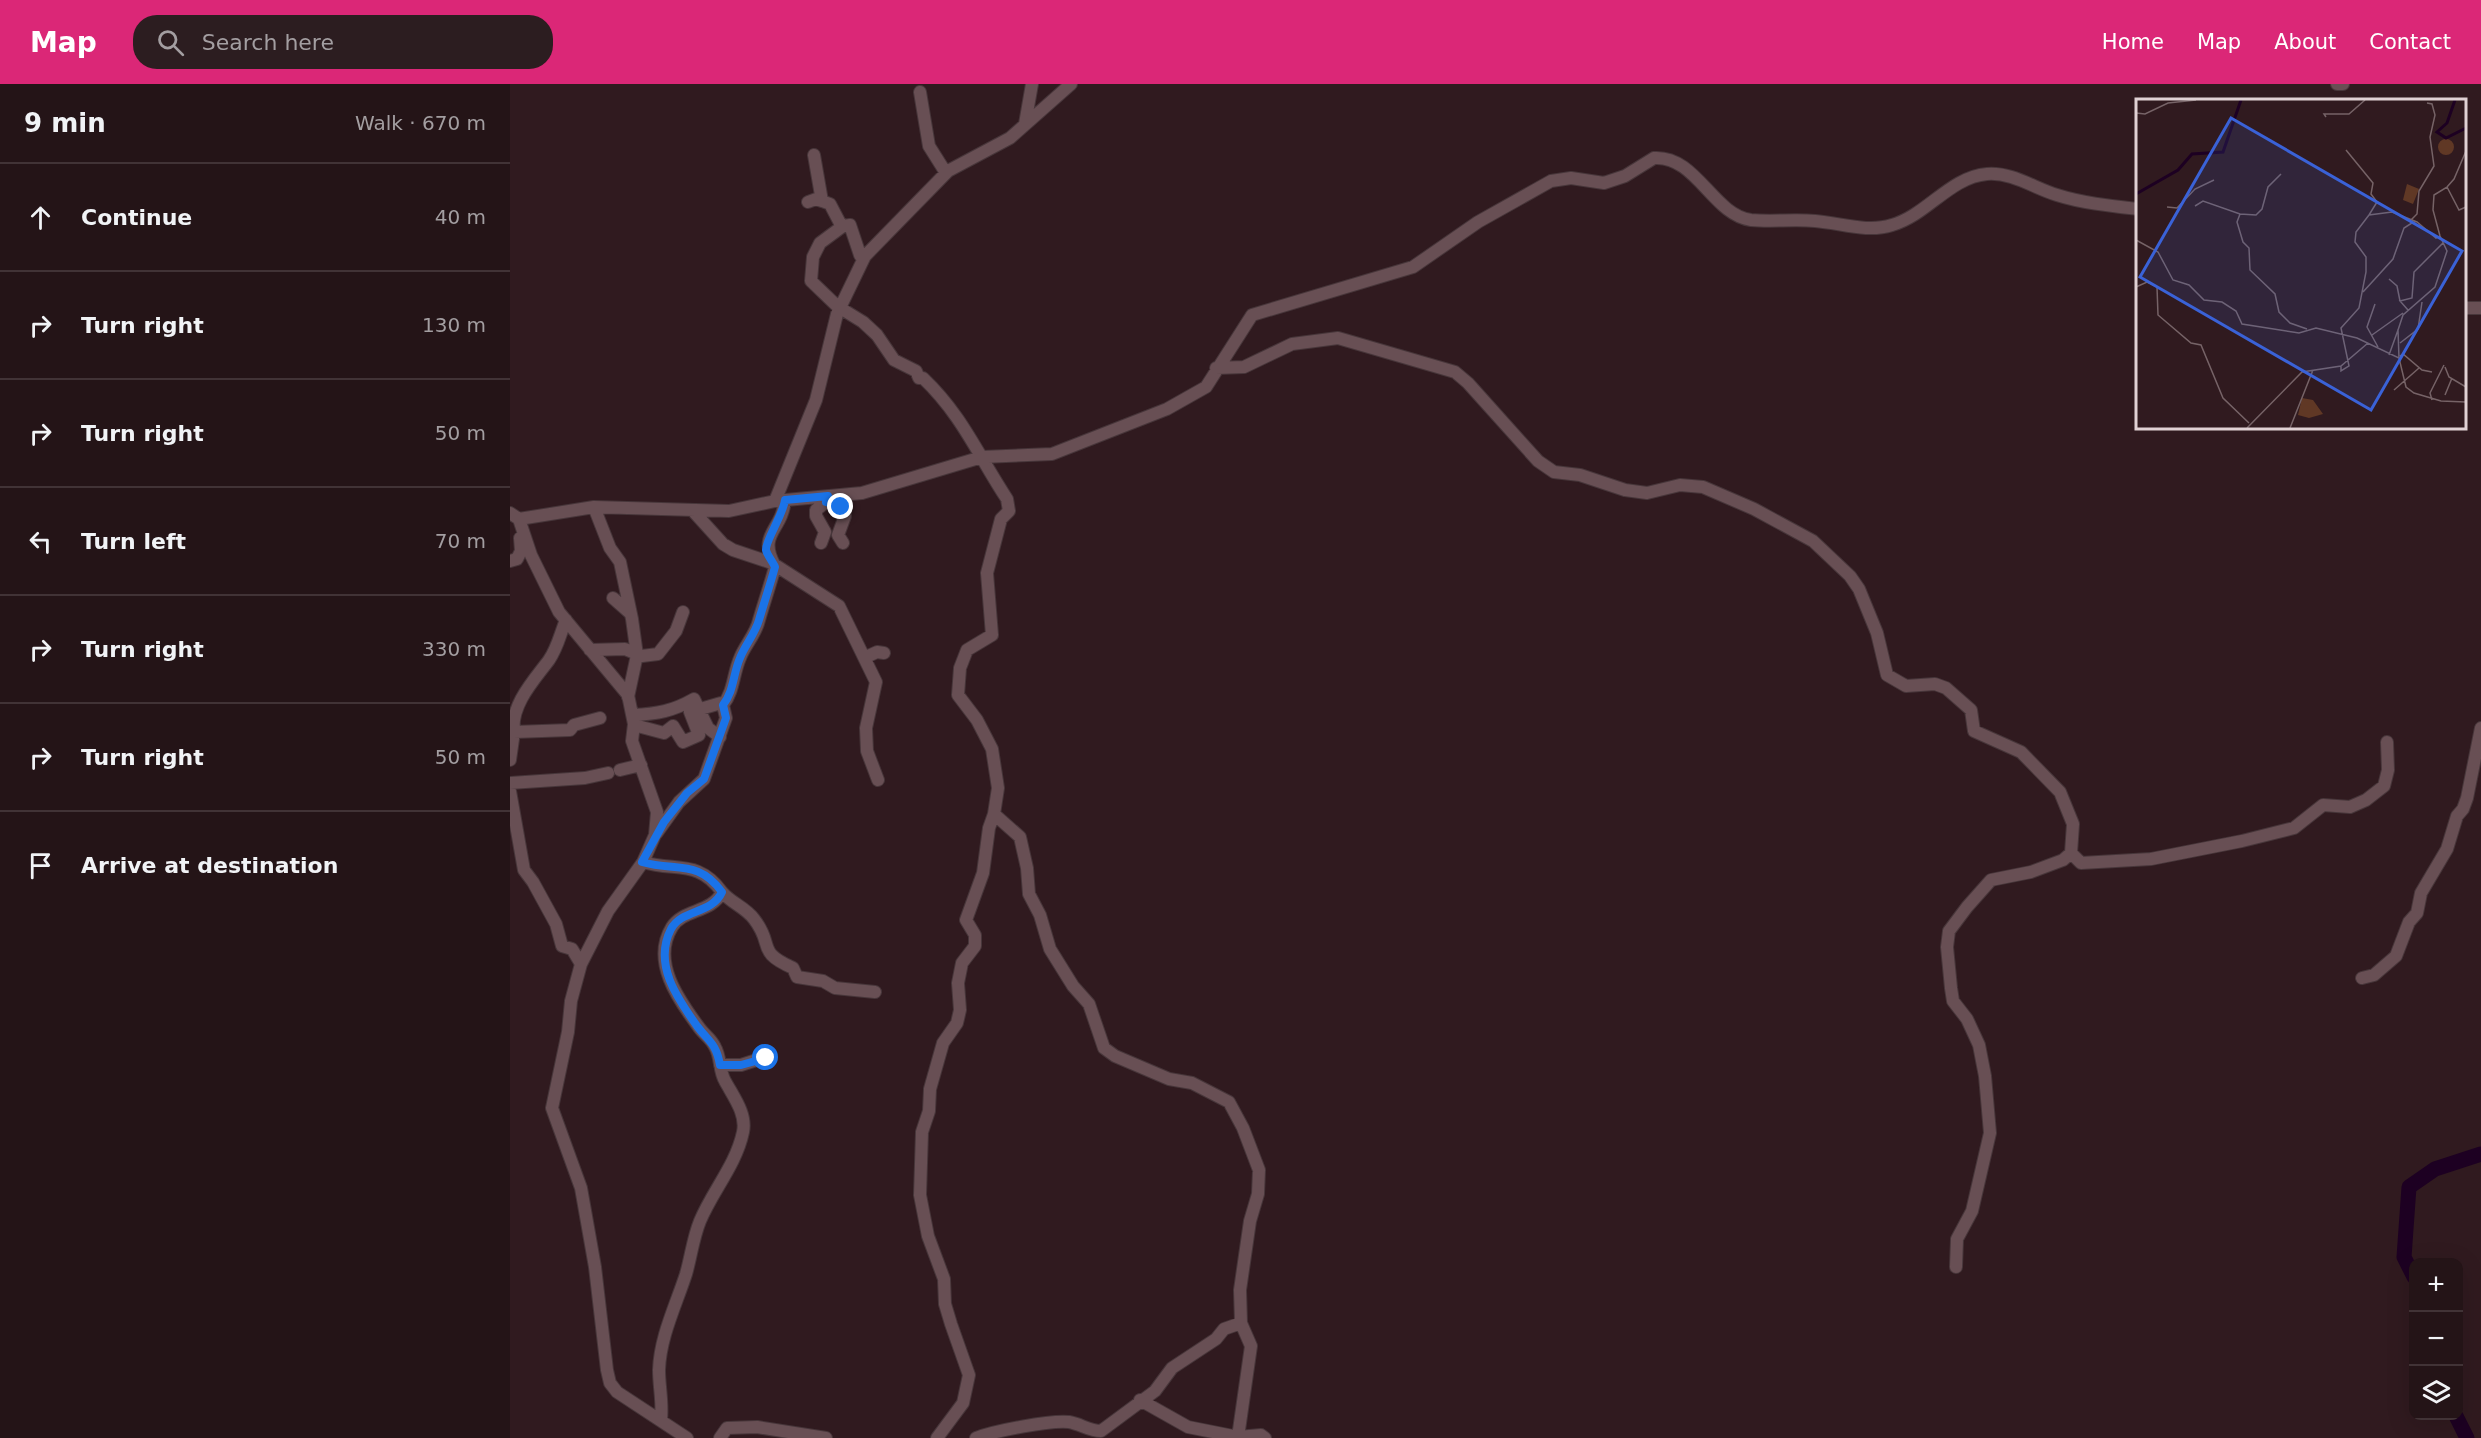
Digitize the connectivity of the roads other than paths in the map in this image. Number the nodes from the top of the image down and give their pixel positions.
1 (1032, 84) edge
2 (1071, 84) edge
3 (2337, 84) edge
4 (2343, 84) edge
5 (920, 92) dead end
6 (1025, 124) junction
7 (814, 155) dead end
8 (946, 173) junction
9 (822, 201) junction
10 (808, 202) dead end
11 (2136, 209) edge
12 (842, 228) junction
13 (865, 256) junction
14 (840, 308) junction
15 (1216, 368) junction
16 (982, 457) junction
17 (827, 499) junction
18 (780, 500) junction
19 (594, 507) junction
20 (694, 512) junction
21 (514, 516) edge
22 (821, 543) dead end
23 (843, 543) dead end
24 (510, 561) edge
25 (775, 566) junction
26 (613, 598) dead end
27 (682, 612) dead end
28 (631, 614) junction
29 (566, 620) junction
30 (590, 650) junction
31 (884, 653) dead end
32 (637, 655) junction
33 (866, 657) junction
34 (628, 697) junction
35 (723, 705) junction
36 (699, 710) junction
37 (600, 718) dead end
38 (634, 720) junction
39 (2481, 728) edge
40 (514, 732) junction
41 (720, 737) junction
42 (2387, 742) dead end
43 (510, 760) edge
44 (641, 765) junction
45 (878, 780) dead end
46 (510, 783) edge
47 (510, 791) edge
48 (994, 814) junction
49 (655, 835) junction
50 (2071, 854) junction
51 (642, 862) junction
52 (722, 892) junction
53 (581, 964) junction
54 (2362, 978) dead end
55 (874, 992) dead end
56 (766, 1058) dead end
57 (720, 1065) junction
58 (1956, 1266) dead end
59 (1241, 1323) junction
60 (1140, 1400) junction
61 (661, 1420) junction
62 (1238, 1437) edge
63 (687, 1438) edge
64 (720, 1438) edge
65 (826, 1438) edge
66 (937, 1438) edge
67 (976, 1438) edge
68 (1265, 1438) edge

1 - 6 street
2 - 6 street
3 - 4 street
5 - 8 street
6 - 8 street
7 - 9 street
8 - 13 street
9 - 10 street
9 - 12 street
11 - 15 street
12 - 13 street
12 - 14 street
13 - 14 street
14 - 16 street
14 - 18 street
15 - 16 street
15 - 50 street
16 - 17 street
16 - 48 street
17 - 18 street
17 - 22 street
17 - 23 street
18 - 20 street
18 - 25 street
19 - 20 street
19 - 21 street
19 - 28 street
20 - 25 street
21 - 24 street
21 - 29 street
25 - 33 street
25 - 35 street
26 - 28 street
27 - 32 street
28 - 32 street
29 - 30 street
29 - 40 street
30 - 32 street
30 - 34 street
31 - 33 street
32 - 34 street
33 - 45 street
34 - 38 street
35 - 36 street
35 - 41 street
36 - 38 street
36 - 38 street
36 - 41 street
37 - 40 street
38 - 44 street
39 - 54 street
40 - 43 street
41 - 49 street
42 - 50 street
44 - 46 street
44 - 49 street
47 - 53 street
48 - 59 street
48 - 66 street
49 - 51 street
50 - 58 street
51 - 52 street
51 - 53 street
52 - 55 street
52 - 57 street
53 - 61 street
56 - 57 street
57 - 61 street
59 - 60 street
59 - 62 street
60 - 62 street
60 - 67 street
61 - 63 street
62 - 68 street
64 - 65 street

